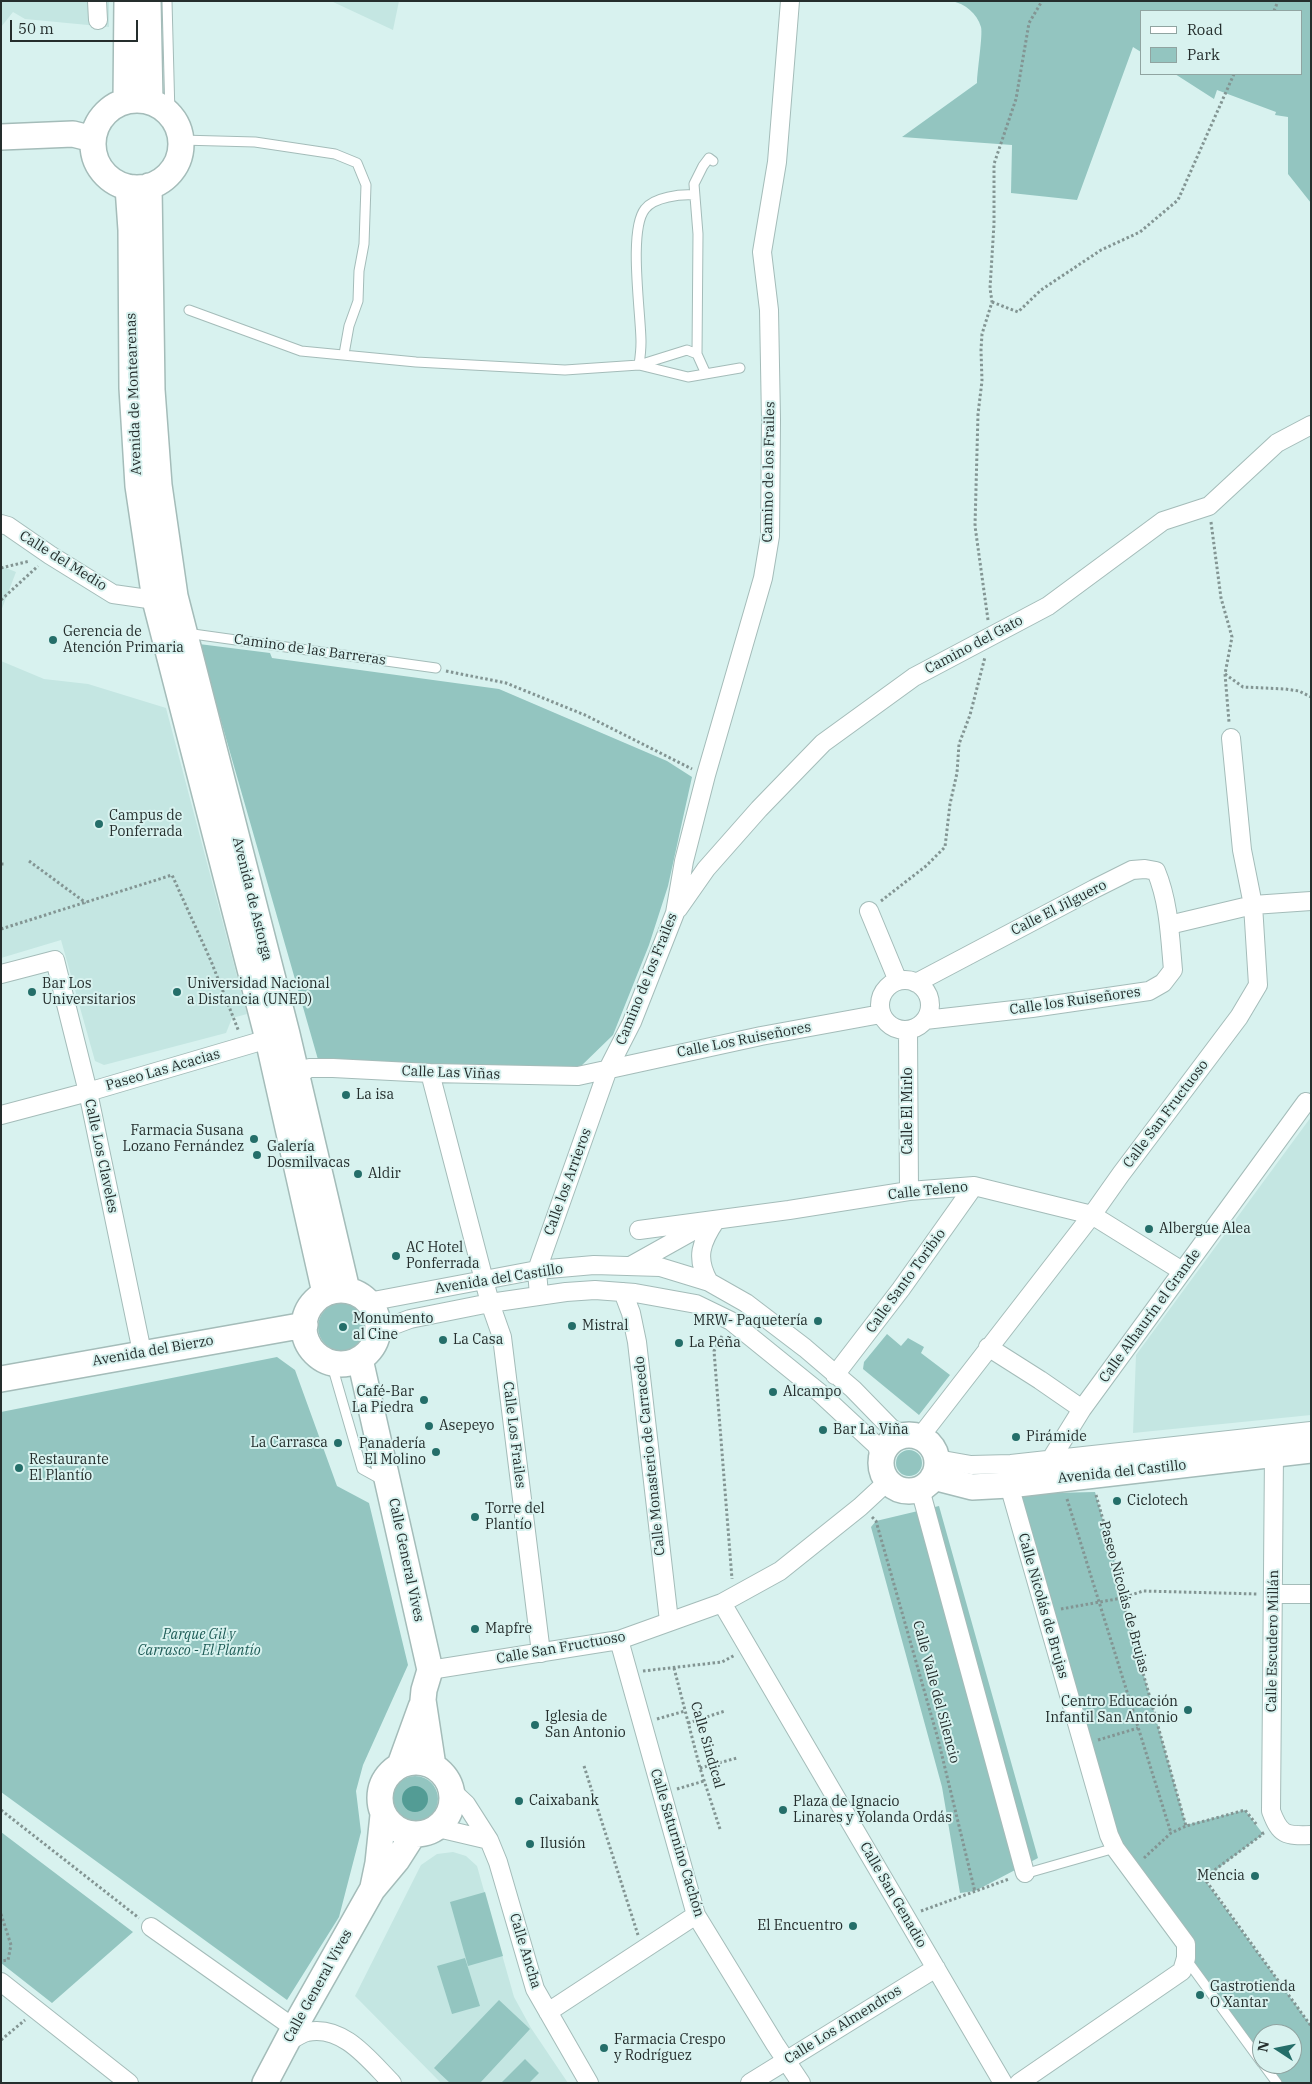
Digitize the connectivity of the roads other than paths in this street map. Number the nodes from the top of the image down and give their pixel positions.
1 (97, 1) edge
2 (127, 1) edge
3 (148, 1) edge
4 (167, 1) edge
5 (790, 1) edge
6 (98, 20) dead end
7 (149, 106) junction
8 (1, 137) edge
9 (93, 139) junction
10 (180, 140) junction
11 (713, 161) dead end
12 (139, 187) junction
13 (694, 195) junction
14 (189, 310) dead end
15 (344, 354) junction
16 (697, 354) junction
17 (639, 365) junction
18 (740, 368) dead end
19 (706, 374) junction
20 (1311, 425) edge
21 (1, 524) edge
22 (165, 598) junction
23 (184, 633) junction
24 (436, 668) road end
25 (1231, 738) road end
26 (1311, 901) edge
27 (1253, 905) junction
28 (869, 911) road end
29 (675, 913) junction
30 (1169, 925) junction
31 (1, 974) edge
32 (898, 981) junction
33 (916, 983) junction
34 (881, 1014) junction
35 (925, 1020) junction
36 (908, 1030) junction
37 (256, 1042) junction
38 (608, 1069) junction
39 (430, 1073) junction
40 (297, 1076) junction
41 (88, 1092) junction
42 (1306, 1102) dead end
43 (1, 1115) edge
44 (974, 1186) junction
45 (909, 1191) junction
46 (1092, 1215) junction
47 (716, 1220) junction
48 (639, 1230) dead end
49 (632, 1265) junction
50 (536, 1270) junction
51 (1182, 1270) junction
52 (484, 1279) junction
53 (709, 1282) junction
54 (336, 1292) junction
55 (623, 1292) junction
56 (539, 1296) junction
57 (368, 1302) junction
58 (490, 1303) junction
59 (305, 1325) junction
60 (378, 1331) junction
61 (988, 1347) junction
62 (142, 1352) junction
63 (346, 1361) junction
64 (836, 1375) junction
65 (1, 1379) edge
66 (1082, 1409) junction
67 (1311, 1431) edge
68 (912, 1436) junction
69 (1311, 1450) edge
70 (1274, 1453) junction
71 (1051, 1459) junction
72 (884, 1471) junction
73 (930, 1475) junction
74 (389, 1484) junction
75 (1010, 1489) junction
76 (1274, 1594) junction
77 (1311, 1594) edge
78 (728, 1600) junction
79 (669, 1621) junction
80 (619, 1640) junction
81 (541, 1653) junction
82 (430, 1670) junction
83 (423, 1700) junction
84 (400, 1766) junction
85 (433, 1766) junction
86 (451, 1790) junction
87 (383, 1815) junction
88 (438, 1828) junction
89 (413, 1835) junction
90 (1311, 1835) edge
91 (490, 1840) junction
92 (1115, 1848) junction
93 (1022, 1874) joint
94 (372, 1890) junction
95 (696, 1915) junction
96 (151, 1927) road end
97 (1186, 1958) junction
98 (936, 1968) junction
99 (1, 1982) edge
100 (548, 2012) junction
101 (290, 2035) junction
102 (1252, 2049) edge
103 (786, 2061) junction
104 (129, 2083) edge
105 (265, 2083) edge
106 (392, 2083) edge
107 (589, 2083) edge
108 (750, 2083) edge
109 (801, 2083) edge
110 (1004, 2083) edge
111 (1019, 2083) edge

1 - 6 street
2 - 7 main road
3 - 7 main road
4 - 7 lane
5 - 29 street, Camino de los Frailes
7 - 9 main road
7 - 10 main road
8 - 9 main road
9 - 12 main road
10 - 12 main road
10 - 15 lane
11 - 13 lane
12 - 22 main road, Avenida de Montearenas
13 - 16 lane
13 - 17 lane
14 - 15 lane
15 - 17 lane
16 - 17 lane
16 - 19 lane
17 - 19 lane
18 - 19 lane
20 - 29 street, Camino del Gato
21 - 22 street, Calle del Medio
22 - 23 main road, Avenida de Astorga
22 - 37 main road, Avenida de Astorga
23 - 24 lane, Camino de las Barreras
23 - 40 main road, Avenida de Astorga
25 - 27 street, Calle San Fructuoso
26 - 27 street
27 - 30 street
27 - 46 street, Calle San Fructuoso
28 - 32 street
29 - 38 street, Camino de los Frailes
30 - 33 street, Calle El Jilguero
30 - 35 street, Calle los Ruiseñores
31 - 41 street, Calle Los Claveles
32 - 33 street
32 - 34 street
33 - 35 street
34 - 36 street
34 - 38 street, Calle Los Ruiseñores
35 - 36 street
36 - 45 street, Calle El Mirlo
37 - 41 street, Paseo Las Acacias
37 - 54 main road, Avenida de Astorga
38 - 39 street, Calle Las Viñas
38 - 50 street, Calle los Arrieros
39 - 40 street, Calle Las Viñas
39 - 52 street, Calle Los Frailes
40 - 54 main road, Avenida de Astorga
41 - 43 street, Paseo Las Acacias
41 - 62 street, Calle Los Claveles
42 - 51 street, Calle Alhaurín el Grande
44 - 45 street, Calle Teleno
44 - 46 street, Calle Teleno
44 - 64 street, Calle Santo Toribio
45 - 47 street, Calle Teleno
46 - 51 street, Calle Teleno
46 - 61 street, Calle San Fructuoso
47 - 48 street, Calle Teleno
47 - 49 street, Calle Teleno
47 - 53 street
49 - 50 street, Avenida del Castillo
49 - 53 street, Avenida del Castillo
50 - 52 street, Avenida del Castillo
50 - 56 street, Calle los Arrieros
51 - 66 street, Calle Alhaurín el Grande
52 - 57 street, Avenida del Castillo
52 - 58 street, Calle Los Frailes
53 - 64 street, Avenida del Castillo
54 - 57 main road
54 - 59 main road
55 - 56 street, Avenida del Castillo
55 - 72 street, Avenida del Castillo
55 - 79 street, Calle Monasterio de Carracedo
56 - 58 street, Avenida del Castillo
57 - 60 main road
58 - 60 street, Avenida del Castillo
58 - 81 street, Calle Los Frailes
59 - 62 main road, Avenida del Bierzo
59 - 63 main road
60 - 63 main road
61 - 66 street
61 - 68 street, Calle San Fructuoso
62 - 65 main road, Avenida del Bierzo
63 - 74 main road, Calle General Vives
63 - 74 lane
64 - 68 street, Avenida del Castillo
66 - 71 street, Calle Alhaurín el Grande
67 - 71 street, Avenida del Castillo
68 - 72 main road
68 - 73 main road
69 - 70 main road, Avenida del Castillo
70 - 75 main road, Avenida del Castillo
70 - 76 street, Calle Escudero Millán
71 - 73 street, Avenida del Castillo
72 - 73 main road
72 - 78 street, Calle San Fructuoso
73 - 75 main road, Avenida del Castillo
73 - 93 street
74 - 82 main road, Calle General Vives
75 - 92 street, Calle Nicolás de Brujas
76 - 77 street
76 - 90 street, Calle Escudero Millán
78 - 79 street, Calle San Fructuoso
78 - 98 street, Calle San Genadio
79 - 80 street, Calle San Fructuoso
80 - 81 street, Calle San Fructuoso
80 - 95 street, Calle Saturnino Cachón
81 - 82 street, Calle San Fructuoso
82 - 83 main road, Calle General Vives
83 - 84 main road, Calle General Vives
83 - 85 main road, Calle General Vives
84 - 85 main road
84 - 87 main road
85 - 86 main road
86 - 88 main road
86 - 91 street, Calle Ancha
87 - 89 main road
87 - 94 main road, Calle General Vives
88 - 89 main road
88 - 91 street
89 - 94 main road, Calle General Vives
91 - 100 street, Calle Ancha
92 - 93 lane
92 - 97 street, Calle Nicolás de Brujas
94 - 101 main road, Calle General Vives
95 - 100 street
95 - 103 street, Calle Saturnino Cachón
96 - 101 street
97 - 102 lane
97 - 111 street
98 - 103 street, Calle Los Almendros
98 - 110 street, Calle San Genadio
99 - 104 street
100 - 107 street, Calle Ancha
101 - 105 main road, Calle General Vives
101 - 106 street
103 - 108 street, Calle Los Almendros
103 - 109 street, Calle Saturnino Cachón

